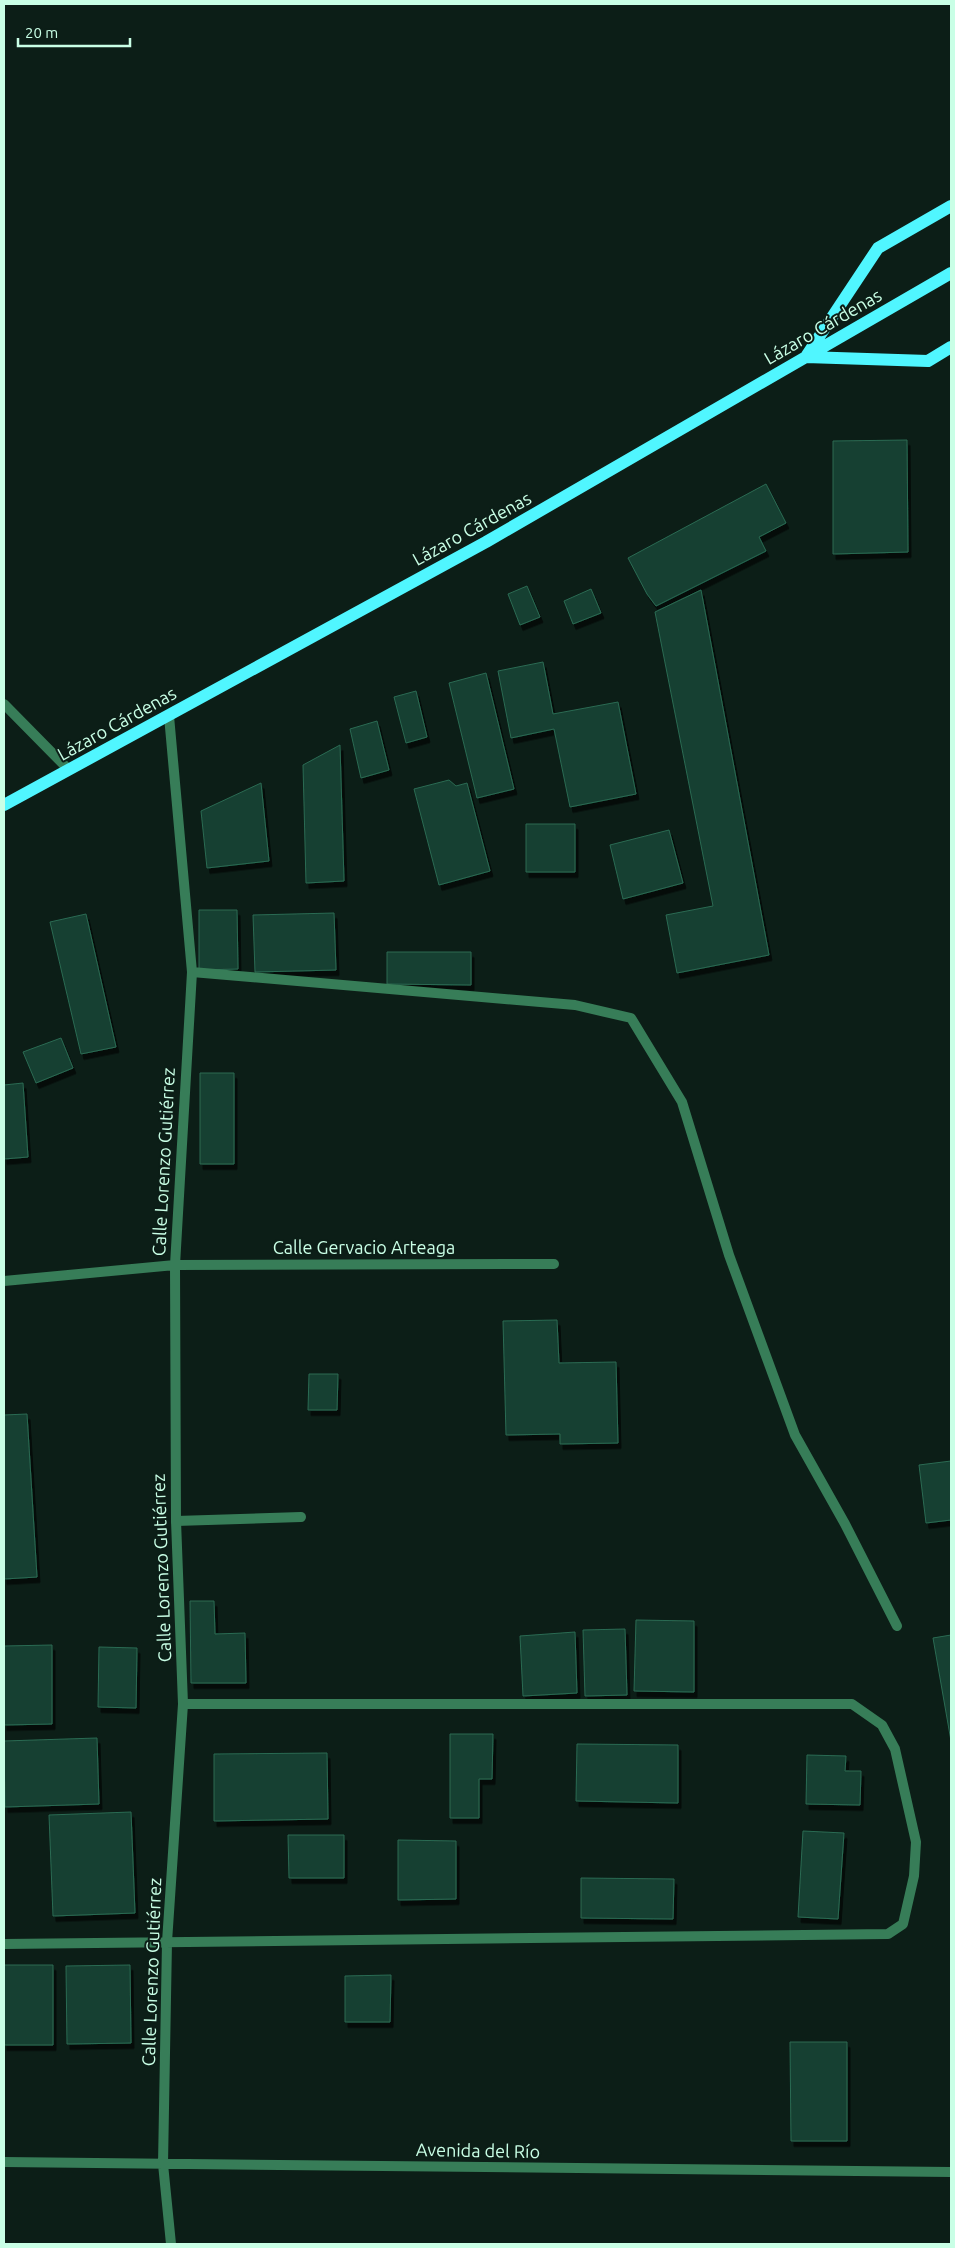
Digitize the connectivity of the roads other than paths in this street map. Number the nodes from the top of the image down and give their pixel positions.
1 (951, 206) edge
2 (951, 273) edge
3 (951, 347) edge
4 (806, 356) junction
5 (4, 704) edge
6 (168, 716) junction
7 (69, 770) junction
8 (4, 806) edge
9 (192, 972) junction
10 (554, 1264) dead end
11 (175, 1265) junction
12 (4, 1281) edge
13 (301, 1517) dead end
14 (176, 1521) junction
15 (898, 1626) dead end
16 (183, 1704) junction
17 (167, 1942) junction
18 (4, 1944) edge
19 (4, 2162) edge
20 (163, 2164) junction
21 (951, 2172) edge
22 (171, 2244) edge

1 - 4 main road
2 - 4 main road, Lázaro Cárdenas
3 - 4 main road
4 - 6 main road, Lázaro Cárdenas
5 - 7 street
6 - 7 main road, Lázaro Cárdenas
6 - 9 street, Calle Lorenzo Gutiérrez
7 - 8 main road, Lázaro Cárdenas
9 - 11 street, Calle Lorenzo Gutiérrez
9 - 15 street
10 - 11 street, Calle Gervacio Arteaga
11 - 12 street, Calle Gervacio Arteaga
11 - 14 street, Calle Lorenzo Gutiérrez
13 - 14 street
14 - 16 street, Calle Lorenzo Gutiérrez
16 - 17 street, Calle Lorenzo Gutiérrez
16 - 17 street
17 - 18 street
17 - 20 street, Calle Lorenzo Gutiérrez
19 - 20 street, Avenida del Río
20 - 21 street, Avenida del Río
20 - 22 street, Calle Lorenzo Gutiérrez

